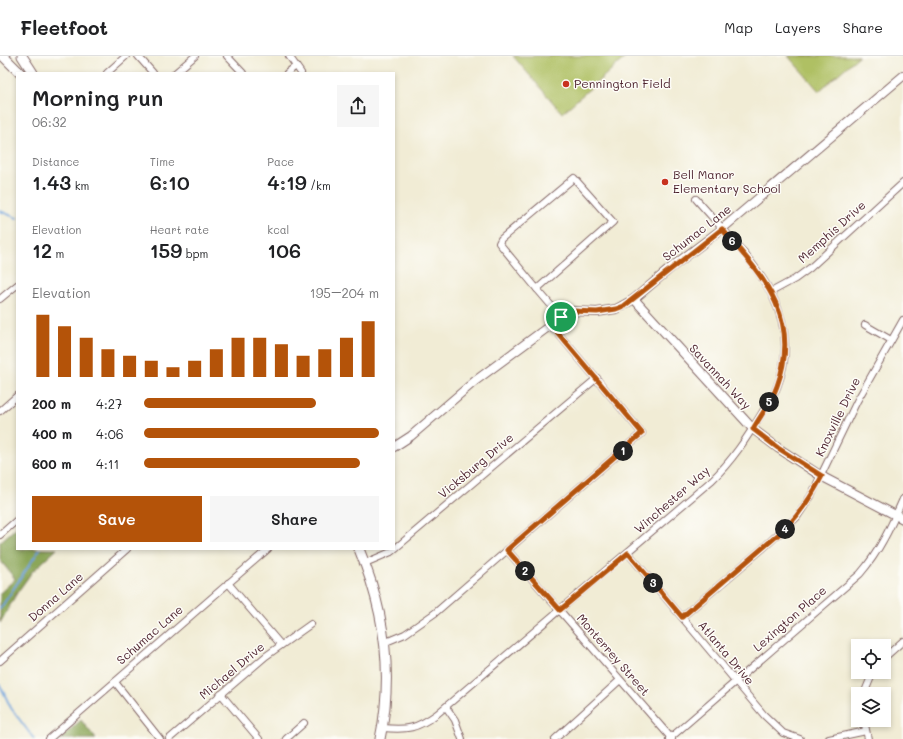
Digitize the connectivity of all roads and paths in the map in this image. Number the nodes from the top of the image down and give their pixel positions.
1 (3, 56) edge
2 (22, 56) edge
3 (126, 56) edge
4 (138, 56) edge
5 (195, 56) edge
6 (227, 56) edge
7 (290, 56) edge
8 (296, 66) junction
9 (19, 72) edge
10 (32, 72) edge
11 (108, 72) edge
12 (152, 72) edge
13 (176, 72) edge
14 (241, 72) edge
15 (288, 72) edge
16 (300, 72) edge
17 (903, 76) edge
18 (903, 183) edge
19 (696, 200) dead end
20 (722, 229) junction
21 (16, 286) edge
22 (537, 289) junction
23 (771, 292) junction
24 (0, 299) edge
25 (634, 299) junction
26 (561, 317) junction
27 (903, 320) edge
28 (551, 325) junction
29 (865, 325) dead end
30 (891, 340) junction
31 (596, 378) junction
32 (16, 397) edge
33 (0, 411) edge
34 (753, 429) junction
35 (395, 446) edge
36 (822, 476) junction
37 (903, 499) edge
38 (899, 517) edge
39 (16, 521) edge
40 (0, 535) edge
41 (395, 549) edge
42 (126, 550) edge
43 (267, 550) edge
44 (359, 550) edge
45 (393, 550) edge
46 (507, 550) junction
47 (628, 553) junction
48 (365, 563) junction
49 (228, 583) junction
50 (560, 610) junction
51 (682, 617) junction
52 (311, 624) dead end
53 (903, 641) edge
54 (386, 642) junction
55 (281, 645) junction
56 (891, 652) edge
57 (0, 661) edge
58 (620, 680) junction
59 (735, 680) junction
60 (114, 682) junction
61 (221, 694) junction
62 (446, 706) junction
63 (304, 723) dead end
64 (865, 727) edge
65 (383, 728) junction
66 (866, 731) junction
67 (49, 739) edge
68 (160, 739) edge
69 (169, 739) edge
70 (259, 739) edge
71 (286, 739) edge
72 (380, 739) edge
73 (462, 739) edge
74 (555, 739) edge
75 (671, 739) edge
76 (800, 739) edge
77 (828, 739) edge
78 (868, 739) edge

1 - 9 main road
2 - 10 main road
3 - 11 street
4 - 12 street
5 - 13 street
6 - 14 street
7 - 8 street
8 - 15 street
8 - 16 street
17 - 20 street, Schumac Lane
18 - 23 street, Memphis Drive
19 - 20 street, Winchester Way
20 - 23 street, Winchester Way
20 - 25 street, Schumac Lane
21 - 24 street
22 - 22 street
22 - 26 street
23 - 34 street, Winchester Way
25 - 26 street, Schumac Lane
25 - 34 street, Savannah Way
26 - 28 street, Schumac Lane
27 - 30 street, Knoxville Drive
28 - 31 street
28 - 35 street, Schumac Lane
29 - 30 street
30 - 36 street, Knoxville Drive
31 - 41 street, Vicksburg Drive
31 - 46 street
32 - 33 street
34 - 36 street, Savannah Way
34 - 47 street, Winchester Way
36 - 38 street, Savannah Way
36 - 51 street, Knoxville Drive
37 - 38 street, Lexington Place
38 - 59 street, Lexington Place
39 - 40 street
42 - 57 street, Donna Lane
43 - 49 street, Schumac Lane
44 - 48 main road
45 - 48 street, Vicksburg Drive
46 - 50 street, Monterrey Street
46 - 54 street
47 - 50 street, Winchester Way
47 - 51 street, Atlanta Drive
48 - 54 main road
49 - 55 street
49 - 60 street, Schumac Lane
50 - 58 street, Monterrey Street
50 - 62 street, Winchester Way
51 - 59 street, Atlanta Drive
52 - 55 street, Michael Drive
53 - 56 street
54 - 65 main road
55 - 61 street, Michael Drive
58 - 74 street
58 - 75 street, Monterrey Street
59 - 75 street, Lexington Place
59 - 76 street, Atlanta Drive
60 - 67 street, Schumac Lane
60 - 68 street
61 - 69 street, Michael Drive
61 - 70 street
62 - 65 street, Winchester Way
62 - 73 street
63 - 71 street
64 - 66 street
65 - 72 main road
66 - 77 street
66 - 78 street

